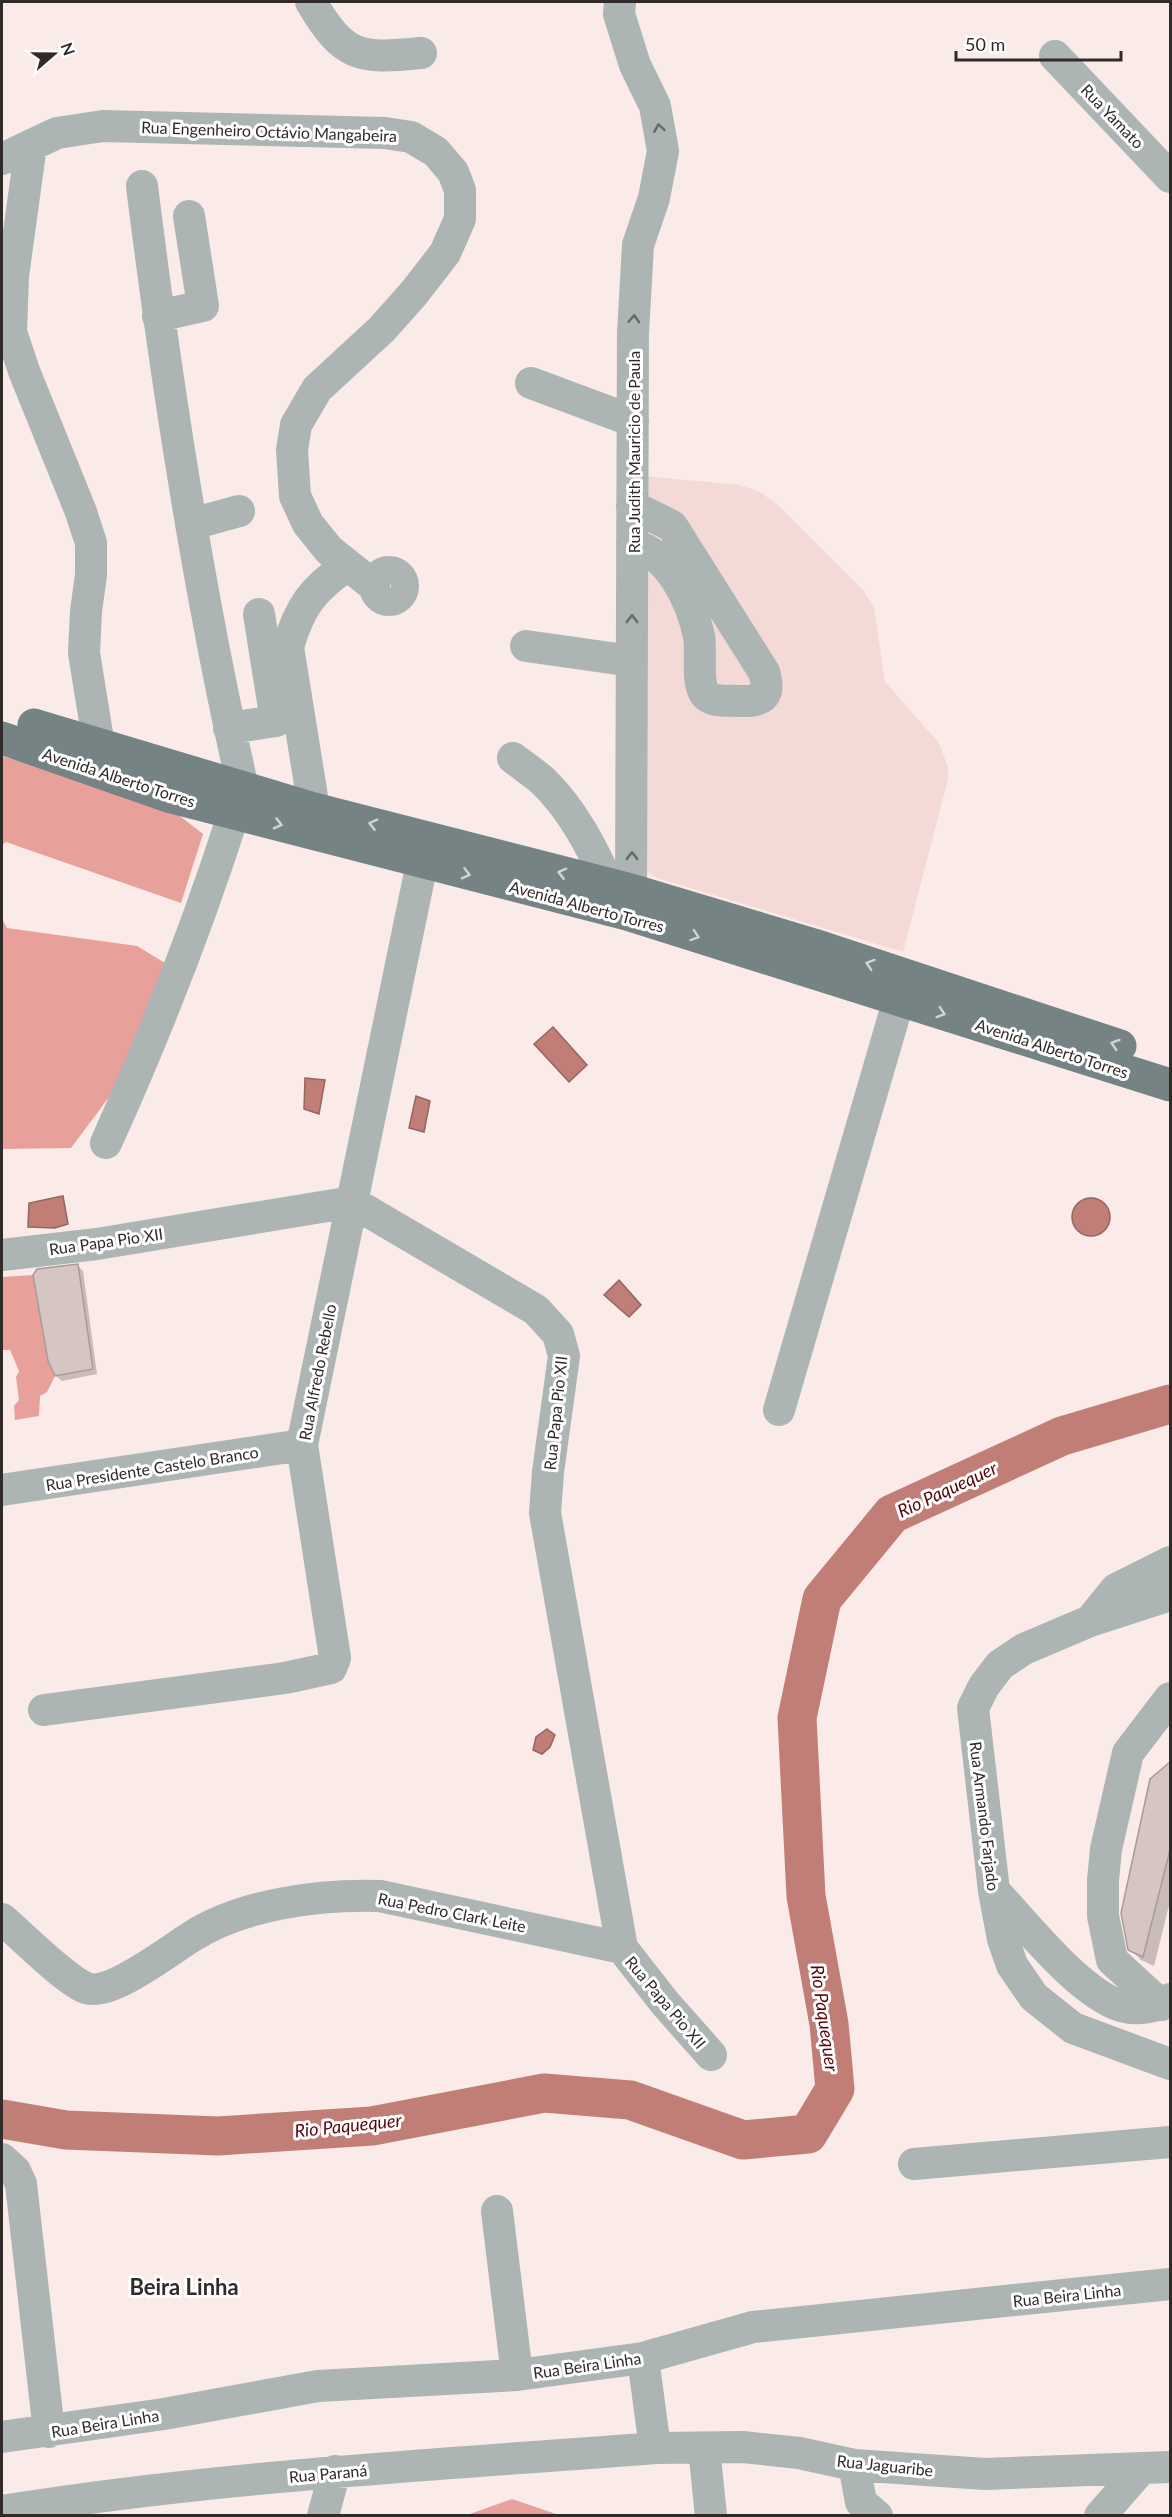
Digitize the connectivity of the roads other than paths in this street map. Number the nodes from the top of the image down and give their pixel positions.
1 (311, 2) edge
2 (620, 2) edge
3 (421, 52) dead end
4 (1055, 56) dead end
5 (31, 145) junction
6 (2, 159) edge
7 (1170, 177) edge
8 (142, 186) dead end
9 (189, 216) dead end
10 (158, 316) junction
11 (531, 383) dead end
12 (633, 421) junction
13 (632, 506) junction
14 (239, 511) dead end
15 (192, 524) junction
16 (632, 544) junction
17 (347, 566) junction
18 (374, 586) dead end
19 (259, 614) dead end
20 (526, 646) dead end
21 (632, 661) junction
22 (2, 715) edge
23 (229, 728) junction
24 (2, 738) edge
25 (99, 746) junction
26 (513, 758) dead end
27 (239, 801) junction
28 (314, 809) junction
29 (422, 863) junction
30 (623, 896) junction
31 (899, 999) junction
32 (1170, 1062) edge
33 (1170, 1085) edge
34 (106, 1143) dead end
35 (352, 1202) junction
36 (2, 1255) edge
37 (779, 1410) dead end
38 (302, 1445) junction
39 (2, 1491) edge
40 (1170, 1562) edge
41 (1170, 1595) edge
42 (1090, 1621) junction
43 (1170, 1677) edge
44 (1166, 1704) edge
45 (44, 1710) dead end
46 (994, 1891) junction
47 (2, 1918) edge
48 (622, 1948) junction
49 (1166, 2002) edge
50 (711, 2055) dead end
51 (1170, 2064) edge
52 (1170, 2142) edge
53 (2, 2159) edge
54 (914, 2164) dead end
55 (497, 2211) dead end
56 (1170, 2284) edge
57 (643, 2358) junction
58 (517, 2375) junction
59 (49, 2432) junction
60 (2, 2437) edge
61 (655, 2448) junction
62 (704, 2448) junction
63 (854, 2466) junction
64 (1156, 2467) edge
65 (335, 2471) junction
66 (2, 2511) edge
67 (323, 2516) edge
68 (711, 2516) edge
69 (877, 2516) edge
70 (1100, 2516) edge

1 - 3 street
12 -> 2 street, Rua Judith Mauricio de Paula
4 - 7 street, Rua Yamato
5 - 6 street, Rua Engenheiro Octávio Mangabeira
5 - 17 street, Rua Engenheiro Octávio Mangabeira
5 - 25 street
8 - 10 street
9 - 10 street
10 - 15 street
11 - 12 street
12 - 13 street, Rua Judith Mauricio de Paula
13 - 16 street, Rua Judith Mauricio de Paula
13 - 16 street
14 - 15 street
15 - 23 street
21 -> 16 street, Rua Judith Mauricio de Paula
17 - 18 street, Rua Engenheiro Octávio Mangabeira
17 - 28 street
19 - 23 street
20 - 21 street
30 -> 21 street, Rua Judith Mauricio de Paula
22 - 25 main road, Avenida Alberto Torres
23 - 27 street
24 - 27 main road, Avenida Alberto Torres
25 - 27 main road, Avenida Alberto Torres
26 - 30 street
27 - 28 main road, Avenida Alberto Torres
27 -> 29 main road, Avenida Alberto Torres
27 - 34 street
30 -> 28 main road, Avenida Alberto Torres
29 -> 30 main road, Avenida Alberto Torres
29 - 35 street, Rua Alfredo Rebello
30 -> 31 main road, Avenida Alberto Torres
32 -> 30 main road, Avenida Alberto Torres
31 -> 33 main road, Avenida Alberto Torres
31 - 37 street
35 - 36 street, Rua Papa Pio XII
35 - 38 street, Rua Alfredo Rebello
35 - 48 street, Rua Papa Pio XII
38 - 39 street, Rua Presidente Castelo Branco
38 - 45 street, Rua Alfredo Rebello
40 - 42 street
41 - 42 street, Rua Armando Farjado
42 - 46 street, Rua Armando Farjado
43 - 44 street
44 - 49 street
46 - 49 street
46 - 51 street, Rua Armando Farjado
47 - 48 street, Rua Pedro Clark Leite
48 - 50 street, Rua Papa Pio XII
52 - 54 street
53 - 59 street
55 - 58 street
56 - 57 street, Rua Beira Linha
57 - 58 street, Rua Beira Linha
57 - 61 street
58 - 59 street, Rua Beira Linha
59 - 60 street, Rua Beira Linha
61 - 62 street, Rua Jaguaribe
61 - 65 street, Rua Paraná
62 - 63 street, Rua Jaguaribe
62 - 68 street
63 - 64 street, Rua Jaguaribe
63 - 69 street
64 - 70 street
65 - 66 street, Rua Paraná
65 - 67 street

